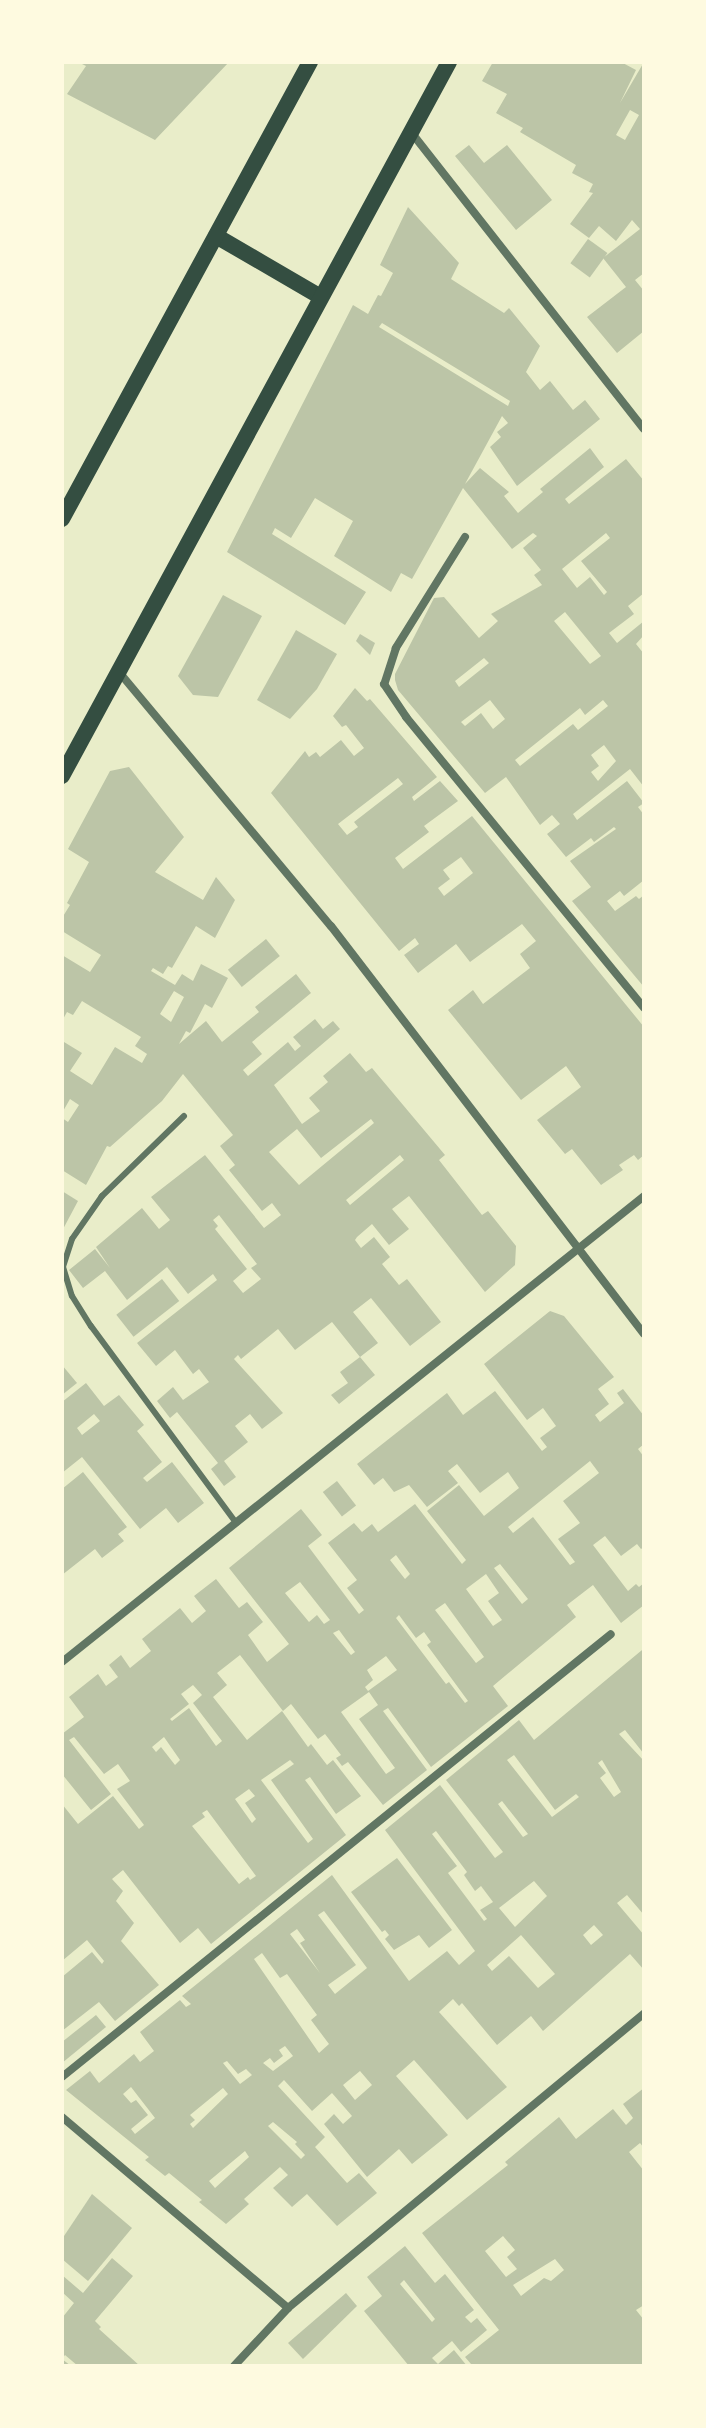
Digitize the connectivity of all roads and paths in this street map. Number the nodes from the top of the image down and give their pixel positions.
1 (310, 62) edge
2 (449, 62) edge
3 (411, 132) junction
4 (216, 236) junction
5 (321, 297) junction
6 (644, 429) edge
7 (62, 519) edge
8 (465, 537) dead end
9 (119, 671) junction
10 (62, 776) edge
11 (644, 1008) edge
12 (184, 1116) dead end
13 (644, 1196) edge
14 (576, 1249) junction
15 (644, 1334) edge
16 (236, 1523) junction
17 (611, 1634) dead end
18 (62, 1662) edge
19 (644, 2014) edge
20 (62, 2077) edge
21 (62, 2117) edge
22 (288, 2308) junction
23 (234, 2366) edge

1 - 4 main road
2 - 3 main road
3 - 5 main road
3 - 6 street
4 - 5 main road
4 - 7 main road
5 - 9 main road
8 - 11 street
9 - 10 main road
9 - 14 street
12 - 16 lane
13 - 14 street
14 - 15 street
14 - 16 street
16 - 18 street
17 - 20 street
19 - 22 street
21 - 22 street
22 - 23 street

